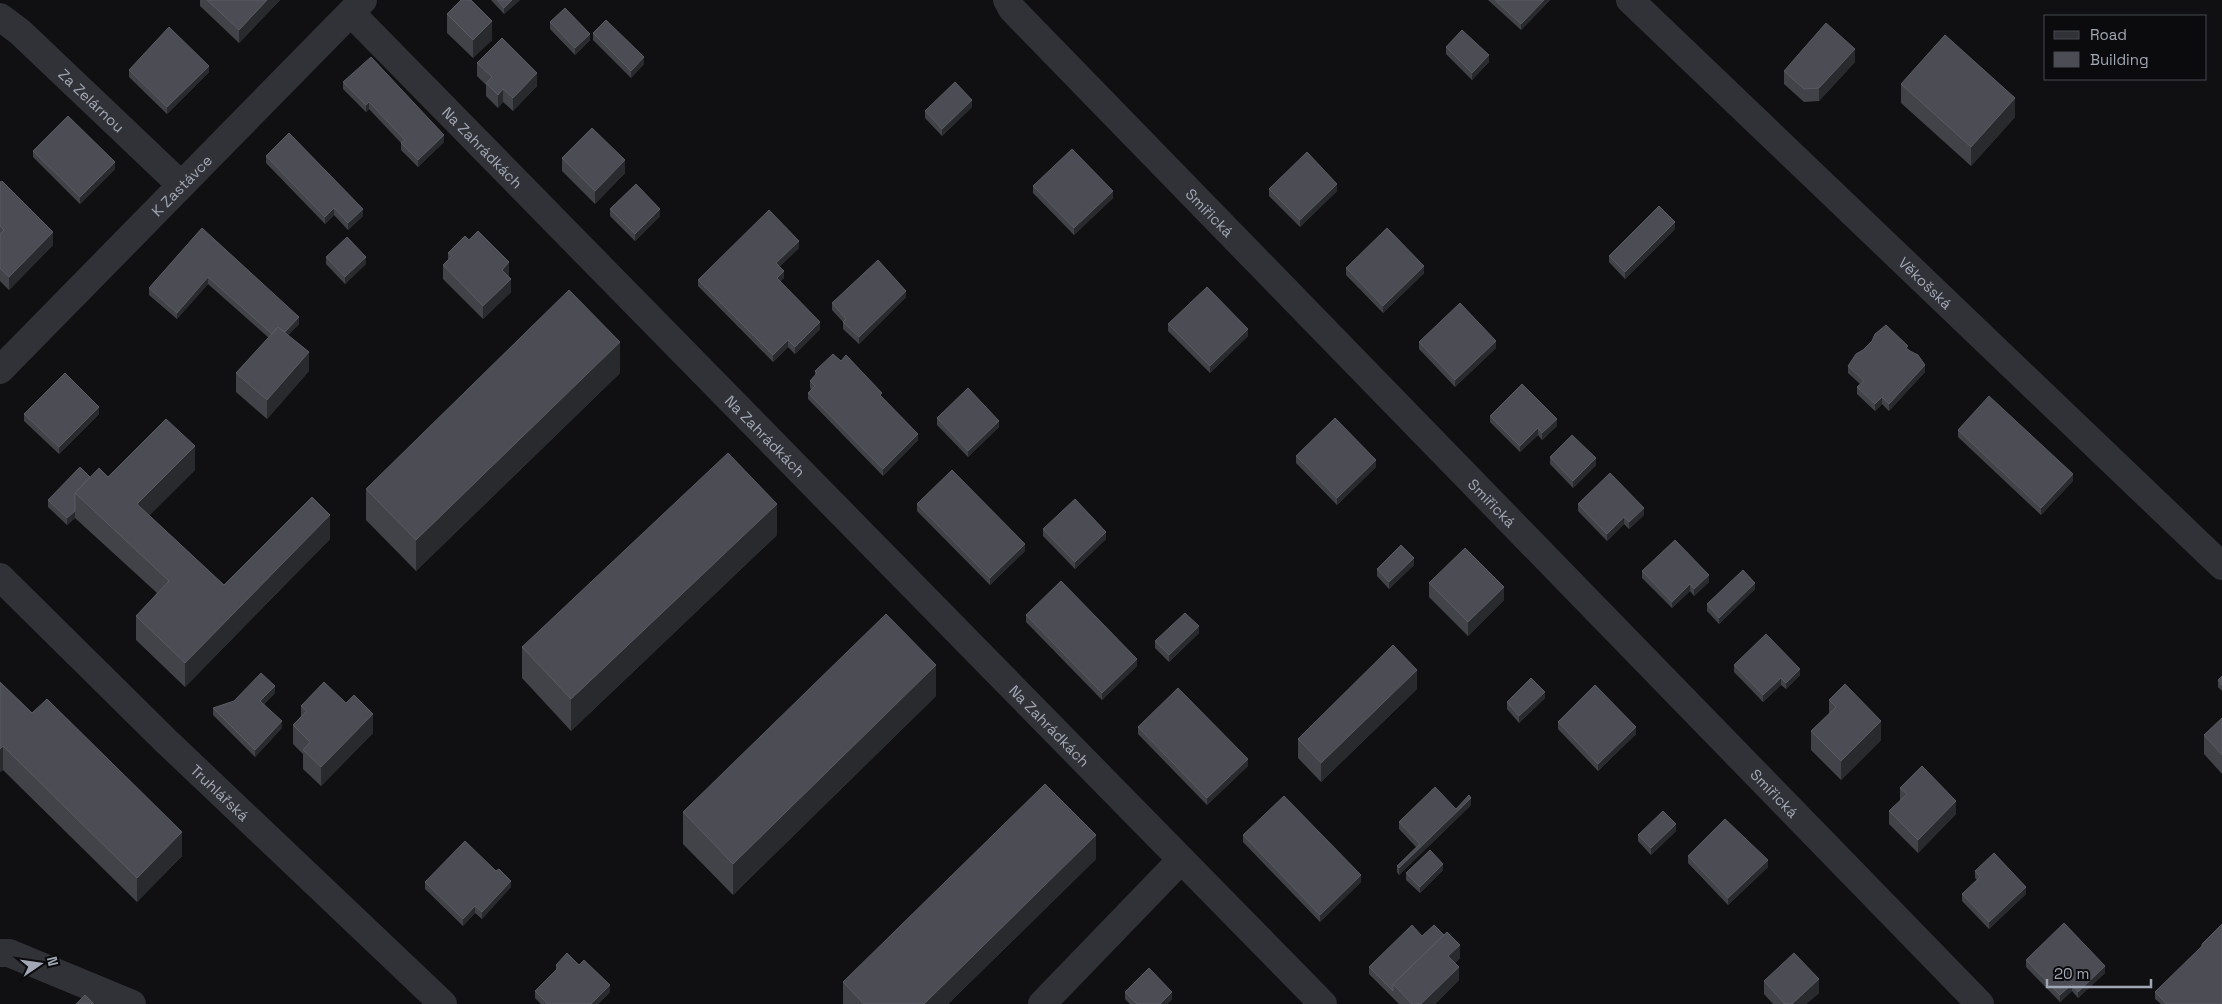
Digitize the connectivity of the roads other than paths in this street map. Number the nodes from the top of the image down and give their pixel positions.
1 (1007, 0) edge
2 (1630, 0) edge
3 (357, 6) edge
4 (0, 17) edge
5 (182, 186) junction
6 (0, 370) edge
7 (2222, 566) edge
8 (0, 577) edge
9 (1181, 860) junction
10 (0, 953) edge
11 (132, 1004) edge
12 (443, 1004) edge
13 (1042, 1004) edge
14 (1323, 1004) edge
15 (1980, 1004) edge

1 - 15 street, Smiřická
2 - 7 street, Věkošská
3 - 5 street, K Zastávce
3 - 9 street, Na Zahrádkách
4 - 5 street, Za Zelárnou
5 - 6 street, K Zastávce
8 - 12 street, Truhlářská
9 - 13 street
9 - 14 street, Na Zahrádkách
10 - 11 street

